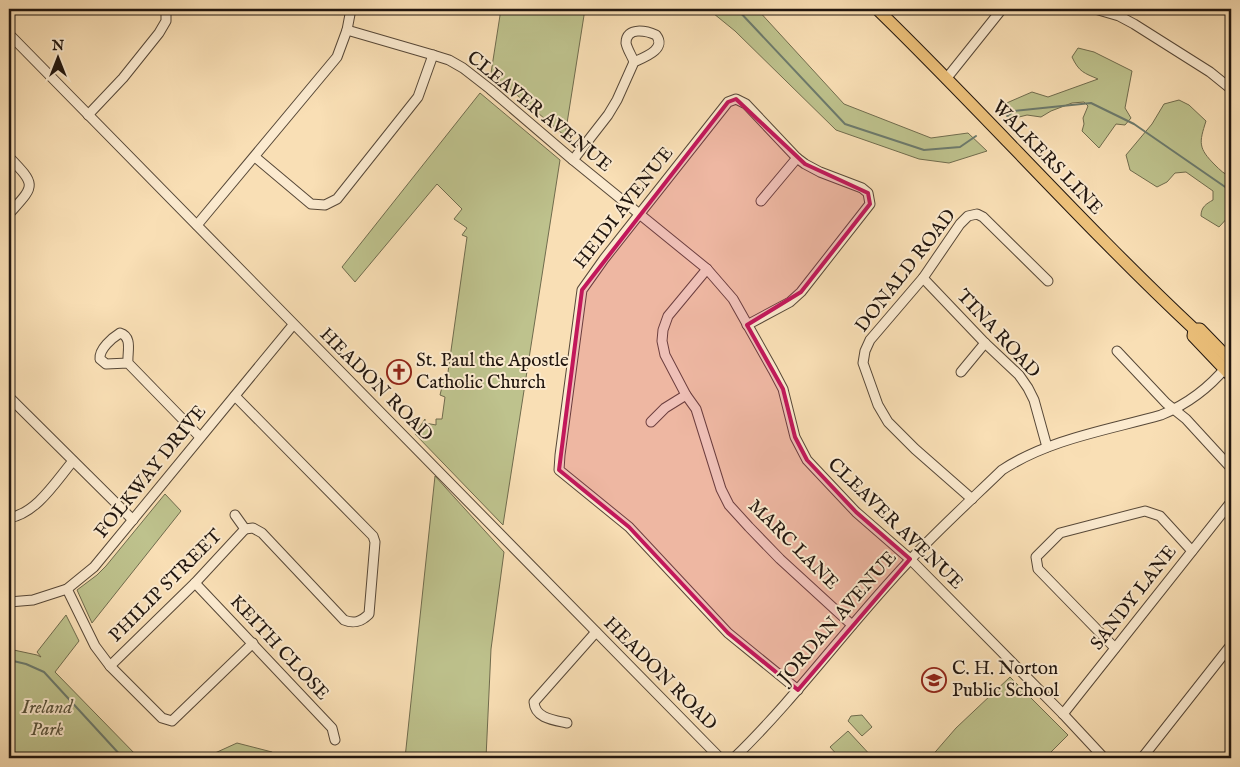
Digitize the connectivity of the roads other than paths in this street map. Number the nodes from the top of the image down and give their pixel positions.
1 (166, 9) edge
2 (352, 9) edge
3 (877, 9) edge
4 (1002, 9) edge
5 (1095, 9) edge
6 (347, 30) junction
7 (9, 34) edge
8 (433, 55) junction
9 (634, 62) dead end
10 (946, 79) junction
11 (1231, 89) edge
12 (88, 115) junction
13 (9, 157) edge
14 (255, 157) junction
15 (797, 158) junction
16 (572, 160) junction
17 (761, 201) dead end
18 (9, 214) edge
19 (639, 215) junction
20 (197, 225) junction
21 (707, 269) junction
22 (923, 278) junction
23 (1048, 281) dead end
24 (293, 324) junction
25 (747, 325) junction
26 (985, 343) junction
27 (1117, 351) dead end
28 (128, 363) dead end
29 (1230, 365) edge
30 (961, 372) dead end
31 (235, 396) junction
32 (686, 396) junction
33 (9, 397) edge
34 (1174, 410) junction
35 (650, 422) dead end
36 (200, 437) junction
37 (1047, 446) junction
38 (74, 461) junction
39 (1231, 468) edge
40 (972, 499) junction
41 (1231, 502) edge
42 (235, 515) dead end
43 (9, 518) edge
44 (133, 520) junction
45 (245, 529) junction
46 (1192, 551) junction
47 (910, 559) junction
48 (194, 582) junction
49 (67, 589) junction
50 (9, 602) edge
51 (852, 625) junction
52 (596, 632) junction
53 (254, 643) junction
54 (1231, 645) edge
55 (1115, 648) junction
56 (110, 666) junction
57 (798, 690) junction
58 (1062, 714) junction
59 (566, 723) dead end
60 (335, 740) dead end
61 (720, 758) edge
62 (734, 758) edge
63 (1104, 758) edge
64 (1142, 758) edge

1 - 12 street
2 - 6 street
3 - 10 main road, WALKERS LINE
4 - 10 street
5 - 11 street
6 - 8 street, CLEAVER AVENUE
6 - 14 street
7 - 12 street, HEADON ROAD
8 - 14 street
8 - 16 street, CLEAVER AVENUE
9 - 16 street
10 - 29 main road, WALKERS LINE
12 - 20 street, HEADON ROAD
13 - 18 street
14 - 20 street
15 - 17 street
15 - 19 street, HEIDI AVENUE
15 - 25 street, HEIDI AVENUE
16 - 19 street, CLEAVER AVENUE
19 - 21 street, CLEAVER AVENUE
19 - 57 street, HEIDI AVENUE
20 - 24 street, HEADON ROAD
21 - 25 street, CLEAVER AVENUE
21 - 32 street, MARC LANE
22 - 23 street, DONALD ROAD
22 - 26 street, TINA ROAD
22 - 40 street, DONALD ROAD
24 - 31 street, FOLKWAY DRIVE
24 - 52 street, HEADON ROAD
25 - 47 street, CLEAVER AVENUE
26 - 30 street
26 - 37 street, TINA ROAD
27 - 34 street
28 - 36 street
29 - 34 street, JORDAN AVENUE
31 - 36 street, FOLKWAY DRIVE
31 - 45 street
32 - 35 street
32 - 51 street, MARC LANE
33 - 38 street
34 - 37 street, JORDAN AVENUE
34 - 39 street
36 - 44 street, FOLKWAY DRIVE
37 - 40 street, JORDAN AVENUE
38 - 43 street
38 - 44 street
40 - 47 street, JORDAN AVENUE
41 - 46 street, SANDY LANE
42 - 45 street
44 - 49 street, FOLKWAY DRIVE
45 - 48 street, PHILIP STREET
46 - 55 street, SANDY LANE
46 - 55 street
47 - 51 street, JORDAN AVENUE
47 - 58 street, CLEAVER AVENUE
48 - 53 street, KEITH CLOSE
48 - 56 street, PHILIP STREET
49 - 50 street, FOLKWAY DRIVE
49 - 56 street
51 - 57 street, JORDAN AVENUE
52 - 59 street
52 - 61 street, HEADON ROAD
53 - 56 street
53 - 60 street, KEITH CLOSE
54 - 64 street
55 - 58 street, SANDY LANE
57 - 62 street, JORDAN AVENUE
58 - 63 street, CLEAVER AVENUE

